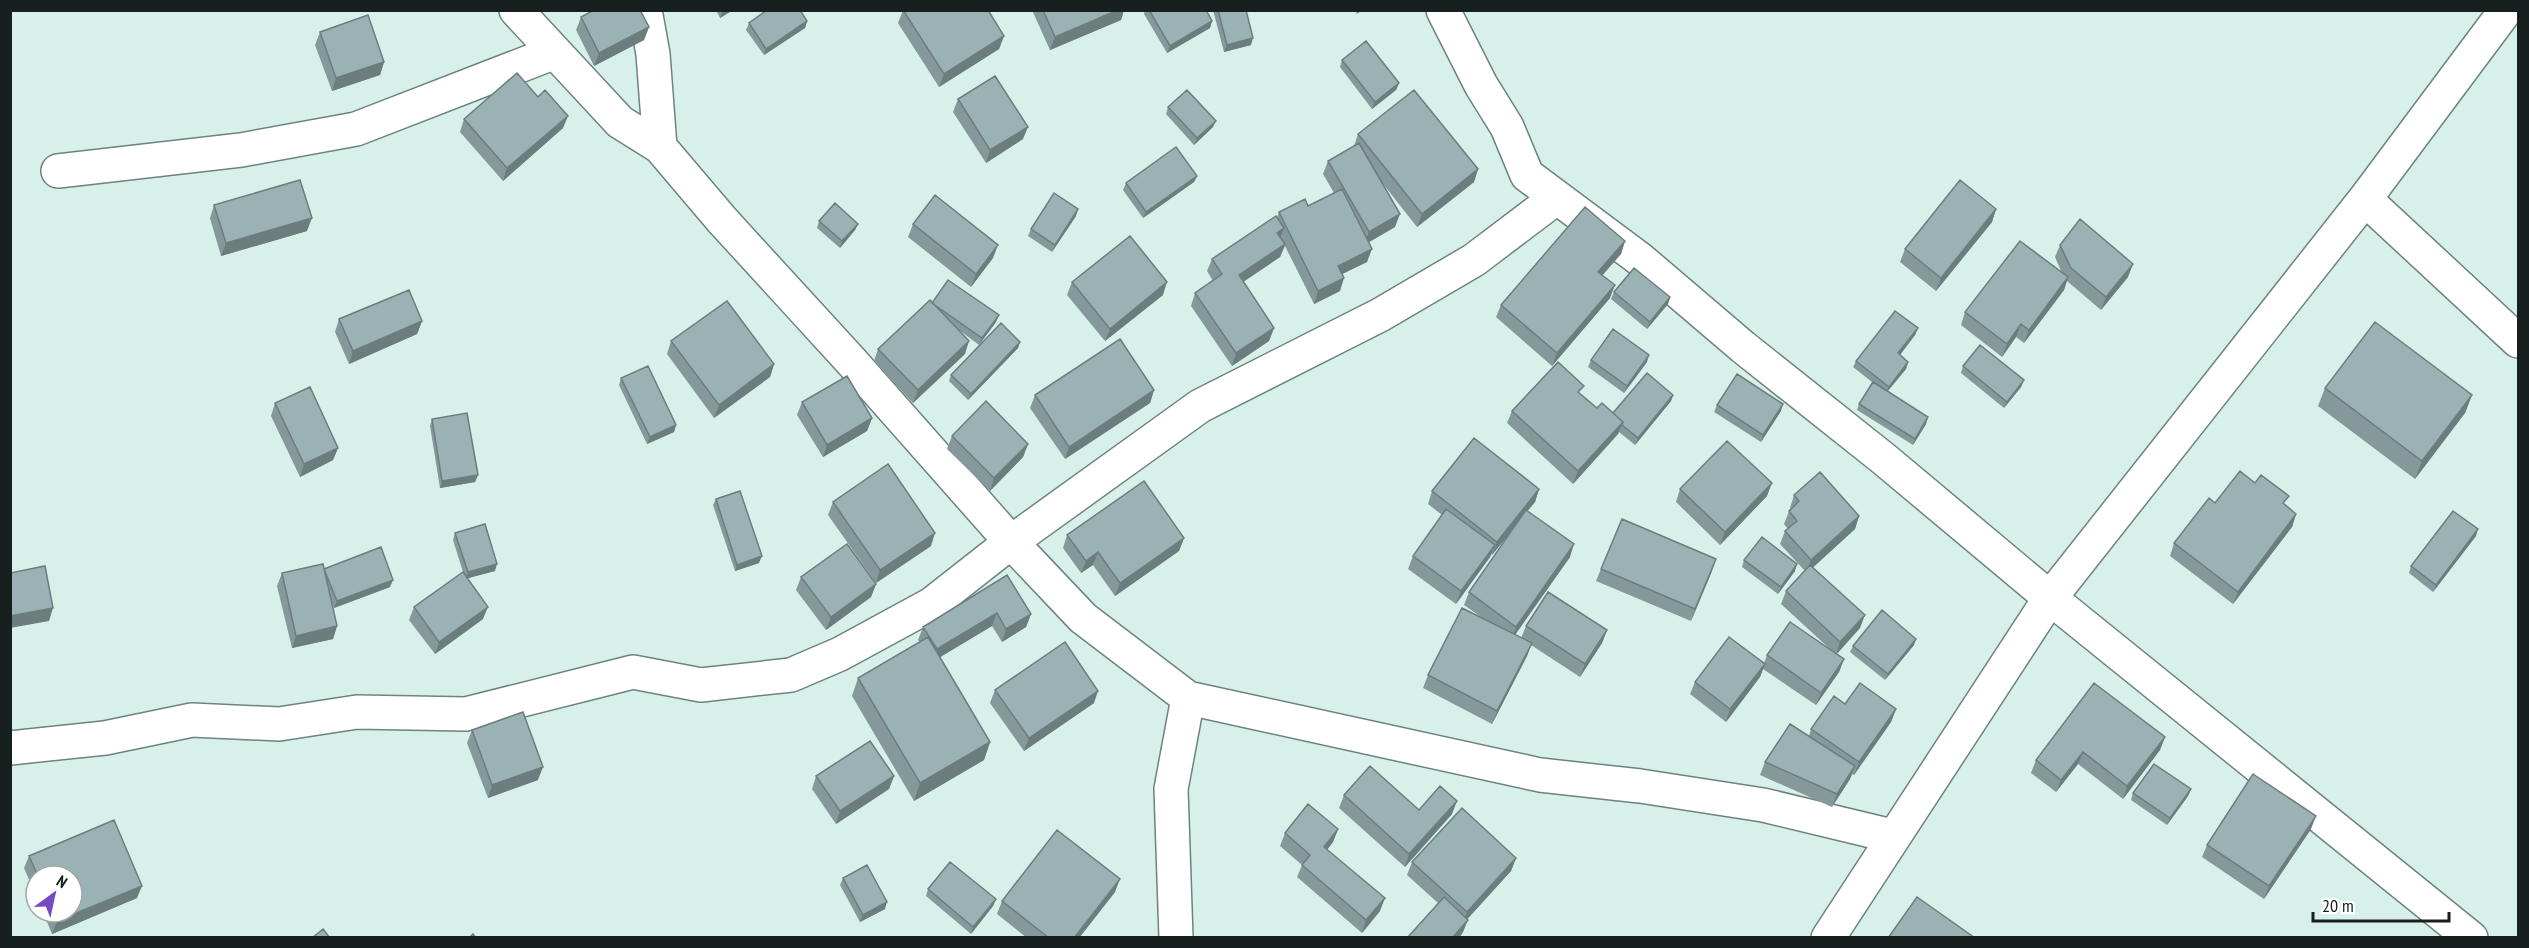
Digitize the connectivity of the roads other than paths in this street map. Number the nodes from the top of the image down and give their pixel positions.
1 (516, 10) edge
2 (645, 10) edge
3 (1443, 10) edge
4 (2506, 10) edge
5 (555, 52) junction
6 (660, 147) junction
7 (58, 171) dead end
8 (1556, 198) junction
9 (2365, 199) junction
10 (2518, 341) edge
11 (1011, 542) junction
12 (2050, 598) junction
13 (1188, 698) junction
14 (10, 748) edge
15 (1892, 836) junction
16 (1176, 938) edge
17 (1828, 938) edge
18 (2471, 938) edge

1 - 5 street
2 - 6 street
3 - 8 street
4 - 9 street
5 - 6 street
5 - 7 street
6 - 11 street
8 - 11 street
8 - 12 street
9 - 10 street
9 - 12 street
11 - 13 street
11 - 14 street
12 - 15 street
12 - 18 street
13 - 15 street
13 - 16 street
15 - 17 street

